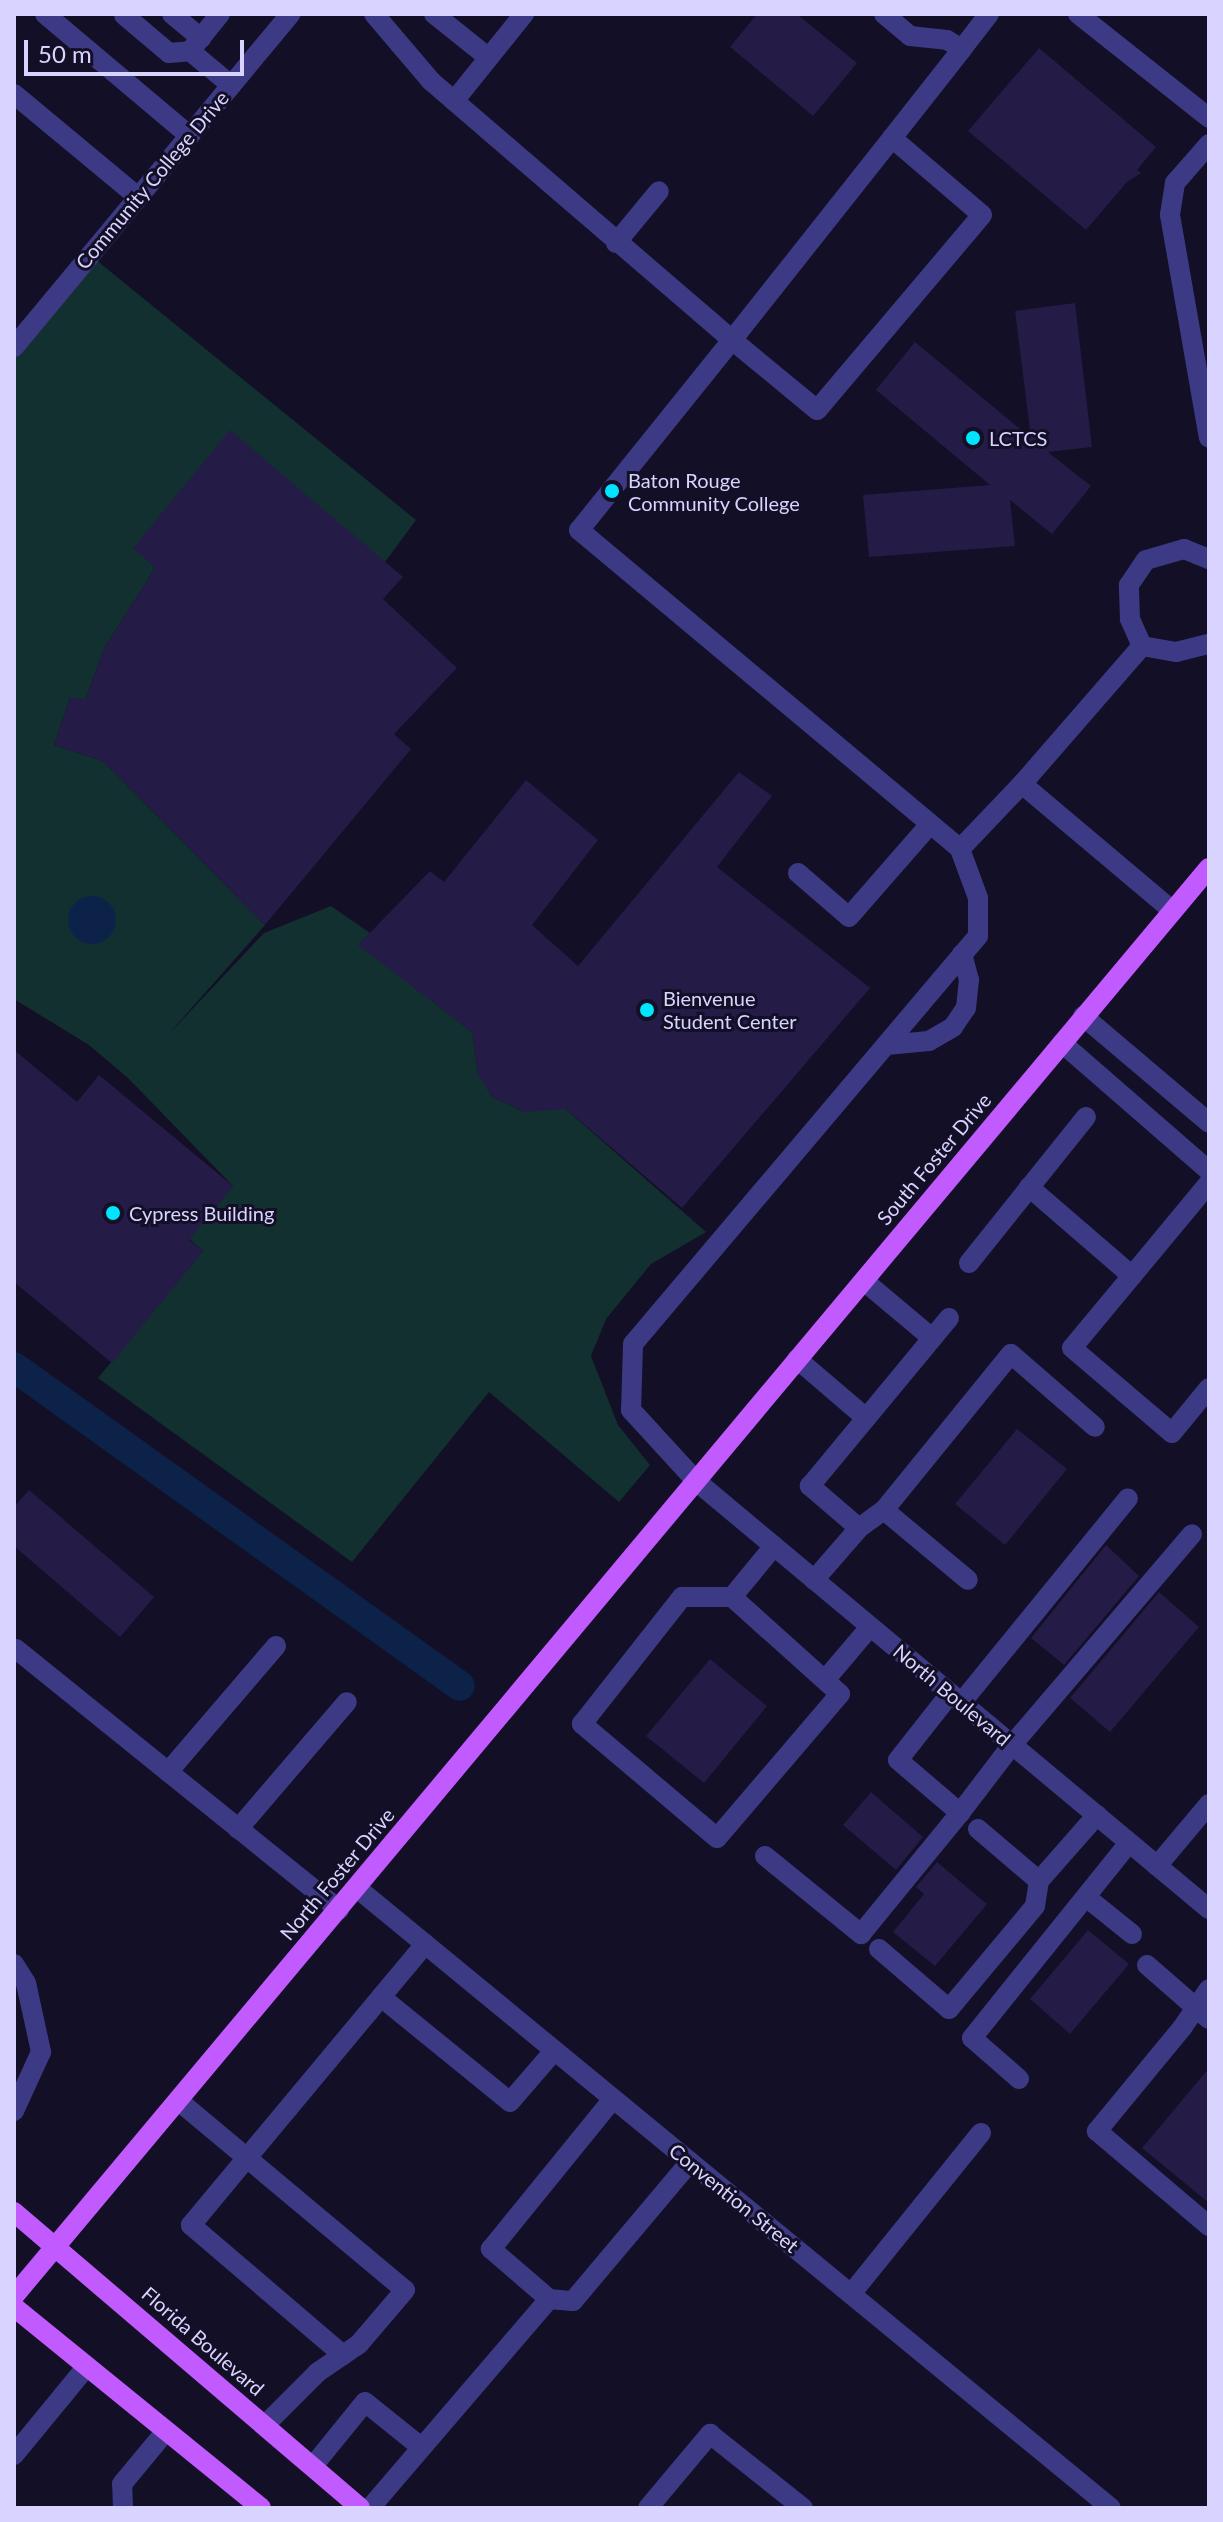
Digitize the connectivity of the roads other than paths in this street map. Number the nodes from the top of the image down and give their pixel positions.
1 (45, 14) edge
2 (172, 14) edge
3 (220, 14) edge
4 (290, 14) edge
5 (374, 14) edge
6 (434, 14) edge
7 (524, 14) edge
8 (884, 14) edge
9 (989, 14) edge
10 (1078, 14) edge
11 (124, 15) edge
12 (196, 44) junction
13 (962, 49) junction
14 (489, 58) junction
15 (231, 85) junction
16 (14, 94) edge
17 (454, 101) junction
18 (1209, 118) edge
19 (190, 136) junction
20 (892, 138) junction
21 (1209, 144) edge
22 (659, 191) dead end
23 (138, 197) junction
24 (616, 243) junction
25 (732, 340) junction
26 (14, 347) edge
27 (1209, 438) edge
28 (1209, 559) edge
29 (1209, 644) edge
30 (1142, 646) junction
31 (1022, 784) junction
32 (930, 824) junction
33 (960, 849) junction
34 (1209, 868) edge
35 (798, 873) dead end
36 (1173, 911) junction
37 (962, 954) junction
38 (1083, 1016) junction
39 (1062, 1043) junction
40 (886, 1045) junction
41 (1086, 1117) dead end
42 (1209, 1123) edge
43 (1209, 1171) edge
44 (1209, 1183) edge
45 (1029, 1187) junction
46 (969, 1263) dead end
47 (1132, 1276) junction
48 (864, 1281) junction
49 (949, 1318) dead end
50 (932, 1338) junction
51 (797, 1359) junction
52 (1209, 1388) edge
53 (866, 1418) junction
54 (1095, 1427) dead end
55 (696, 1481) junction
56 (1128, 1498) dead end
57 (884, 1510) junction
58 (859, 1528) junction
59 (1192, 1534) dead end
60 (774, 1546) junction
61 (814, 1580) junction
62 (968, 1580) dead end
63 (732, 1597) junction
64 (870, 1627) junction
65 (276, 1646) dead end
66 (15, 1653) edge
67 (825, 1680) junction
68 (956, 1698) junction
69 (347, 1702) dead end
70 (1012, 1745) junction
71 (168, 1772) junction
72 (1209, 1804) edge
73 (960, 1813) junction
74 (1097, 1815) junction
75 (238, 1829) junction
76 (978, 1829) dead end
77 (1129, 1843) junction
78 (765, 1856) dead end
79 (1157, 1866) junction
80 (1039, 1881) junction
81 (357, 1888) junction
82 (1086, 1897) junction
83 (1209, 1909) edge
84 (339, 1910) junction
85 (1132, 1934) dead end
86 (425, 1944) junction
87 (879, 1949) dead end
88 (14, 1964) edge
89 (1147, 1965) dead end
90 (1209, 1989) edge
91 (381, 1997) junction
92 (1202, 2013) edge
93 (554, 2051) junction
94 (1019, 2079) dead end
95 (613, 2099) junction
96 (180, 2102) junction
97 (14, 2111) edge
98 (981, 2133) dead end
99 (247, 2158) junction
100 (690, 2162) junction
101 (14, 2212) edge
102 (1209, 2226) edge
103 (57, 2247) junction
104 (851, 2294) junction
105 (14, 2296) edge
106 (549, 2299) junction
107 (14, 2307) edge
108 (343, 2355) junction
109 (87, 2366) junction
110 (264, 2426) junction
111 (166, 2431) junction
112 (421, 2447) junction
113 (14, 2455) edge
114 (313, 2466) junction
115 (123, 2508) edge
116 (261, 2508) edge
117 (360, 2508) edge
118 (370, 2508) edge
119 (648, 2508) edge
120 (803, 2508) edge
121 (1111, 2508) edge

1 - 19 street
2 - 12 street
3 - 12 street
4 - 15 street, Community College Drive
5 - 17 street
6 - 14 street
7 - 14 street
8 - 13 street
9 - 13 street
10 - 18 street
11 - 12 street
12 - 15 street
13 - 20 street
14 - 17 street
15 - 19 street, Community College Drive
16 - 23 street
17 - 24 street
19 - 23 street, Community College Drive
20 - 25 street
20 - 25 street
21 - 27 street
22 - 24 street
23 - 26 street, Community College Drive
24 - 25 street
25 - 32 street
28 - 30 street
29 - 30 street
30 - 31 street
31 - 33 street
31 - 36 street
32 - 33 street
32 - 35 street
33 - 37 street, North Boulevard
34 - 36 main road, South Foster Drive
36 - 38 main road, South Foster Drive
37 - 40 street, North Boulevard
37 - 40 street
38 - 39 main road, South Foster Drive
38 - 42 street
39 - 43 street
39 - 48 main road, South Foster Drive
40 - 55 street, North Boulevard
41 - 45 street
44 - 47 street
45 - 46 street
45 - 47 street
47 - 52 street
48 - 50 street
48 - 51 main road, South Foster Drive
49 - 50 street
50 - 53 street
51 - 53 street
51 - 55 main road, South Foster Drive
53 - 58 street
54 - 57 street
55 - 60 street, North Boulevard
55 - 81 main road, North Foster Drive
56 - 68 street
57 - 58 street
57 - 62 street
58 - 61 street
59 - 70 street
60 - 61 street, North Boulevard
60 - 63 street
61 - 64 street, North Boulevard
63 - 67 street
63 - 67 street
64 - 67 street
64 - 68 street, North Boulevard
65 - 71 street
66 - 71 street
68 - 70 street, North Boulevard
68 - 73 street
69 - 75 street
70 - 73 street
70 - 74 street, North Boulevard
71 - 75 street
72 - 79 street
73 - 78 street
74 - 77 street, North Boulevard
74 - 80 street
75 - 84 street
76 - 80 street
77 - 79 street, North Boulevard
77 - 82 street
79 - 83 street, North Boulevard
80 - 87 street
81 - 84 main road, North Foster Drive
81 - 86 street, Convention Street
82 - 85 street
82 - 94 street
84 - 96 main road, North Foster Drive
86 - 91 street
86 - 93 street, Convention Street
88 - 97 street
89 - 92 street
90 - 92 street
91 - 93 street
91 - 99 street
92 - 102 street
93 - 95 street, Convention Street
95 - 100 street, Convention Street
95 - 106 street
96 - 99 street
96 - 103 main road, North Foster Drive
98 - 104 street
99 - 108 street
99 - 108 street
100 - 104 street, Convention Street
100 - 106 street
101 - 103 main road, Florida Boulevard
103 - 105 main road, North Foster Drive
103 - 110 main road, Florida Boulevard
104 - 121 street, Convention Street
106 - 112 street
107 - 109 main road
108 - 110 street
109 - 111 main road
109 - 113 street
110 - 114 main road, Florida Boulevard
111 - 115 street
111 - 116 main road
112 - 114 street
112 - 118 street
114 - 117 main road, Florida Boulevard
119 - 120 street

